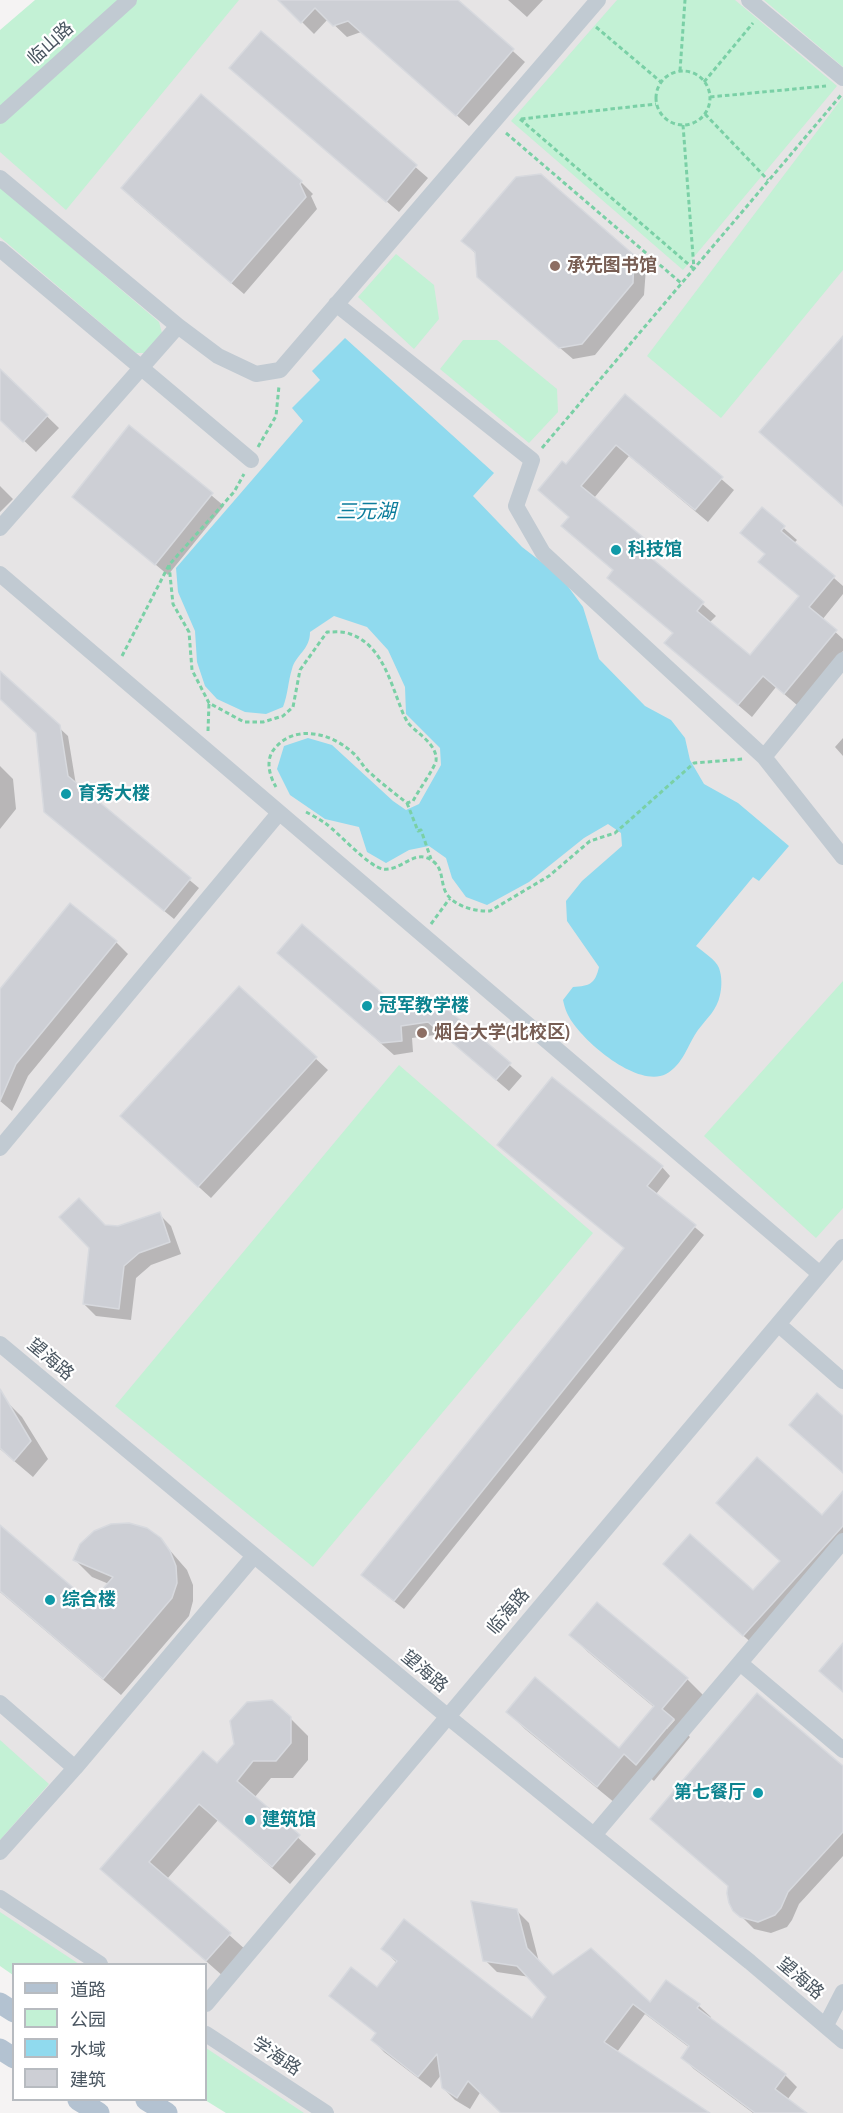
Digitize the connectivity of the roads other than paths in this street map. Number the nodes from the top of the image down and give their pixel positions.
1 (129, 0) edge
2 (598, 0) edge
3 (749, 0) edge
4 (837, 82) edge
5 (0, 116) edge
6 (0, 178) edge
7 (0, 249) edge
8 (336, 304) junction
9 (178, 326) junction
10 (141, 368) junction
11 (251, 460) road end
12 (0, 528) edge
13 (0, 574) edge
14 (843, 660) edge
15 (764, 758) junction
16 (279, 813) junction
17 (843, 857) edge
18 (0, 1148) edge
19 (843, 1246) edge
20 (820, 1274) junction
21 (778, 1324) junction
22 (0, 1344) edge
23 (843, 1381) edge
24 (843, 1541) edge
25 (254, 1556) junction
26 (740, 1663) junction
27 (0, 1703) edge
28 (447, 1716) junction
29 (843, 1750) edge
30 (75, 1768) junction
31 (594, 1835) junction
32 (0, 1852) edge
33 (0, 1898) edge
34 (97, 1963) edge
35 (843, 1992) edge
36 (207, 2003) edge
37 (826, 2025) junction
38 (207, 2035) edge
39 (843, 2041) edge
40 (80, 2101) edge
41 (149, 2101) edge
42 (99, 2113) edge
43 (167, 2113) edge
44 (326, 2113) edge

1 - 5 street, 临山路
2 - 8 street
3 - 4 street
6 - 9 street
7 - 10 street
8 - 9 street
8 - 15 street
9 - 10 street
10 - 11 street
10 - 12 street
13 - 16 street
14 - 15 street
15 - 17 street
16 - 18 street
16 - 20 street
19 - 20 street, 临海路
20 - 21 street, 临海路
21 - 23 street
21 - 28 street, 临海路
22 - 25 street, 望海路
24 - 26 street
25 - 28 street, 望海路
25 - 30 street
26 - 29 street
26 - 31 street
27 - 30 street
28 - 31 street, 望海路
28 - 36 street, 临海路
30 - 32 street
31 - 37 street, 望海路
33 - 34 street
35 - 37 street
37 - 39 street, 望海路
38 - 44 street, 学海路
40 - 42 main road
41 - 43 main road

